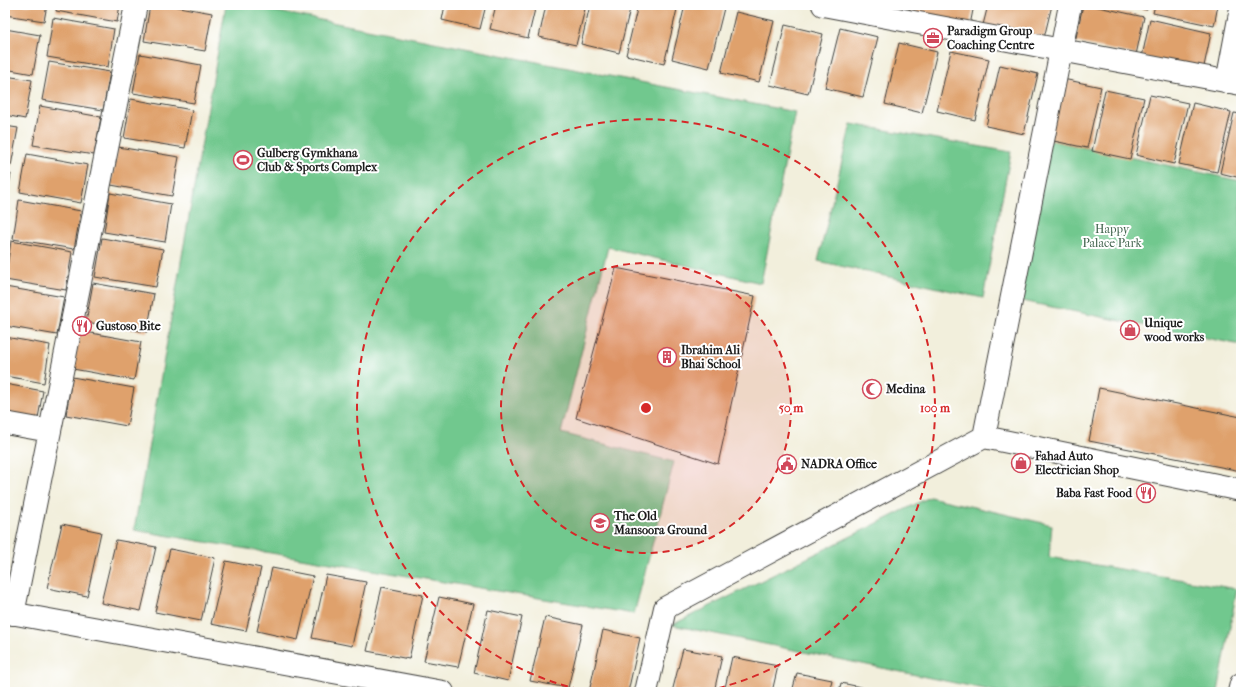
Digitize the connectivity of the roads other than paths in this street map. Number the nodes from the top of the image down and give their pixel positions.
1 (136, 5) edge
2 (823, 5) edge
3 (1070, 5) edge
4 (1241, 8) edge
5 (900, 12) edge
6 (1062, 50) junction
7 (1234, 83) edge
8 (5, 423) edge
9 (50, 431) junction
10 (984, 437) junction
11 (1241, 490) edge
12 (9, 613) edge
13 (1241, 684) edge
14 (443, 692) edge
15 (646, 692) edge
16 (1239, 692) edge

1 - 9 street
2 - 5 street
3 - 6 street
4 - 7 street
5 - 6 street
6 - 7 street
6 - 10 street
8 - 9 street
9 - 12 street
10 - 11 street
10 - 15 street
12 - 14 street
13 - 16 street

